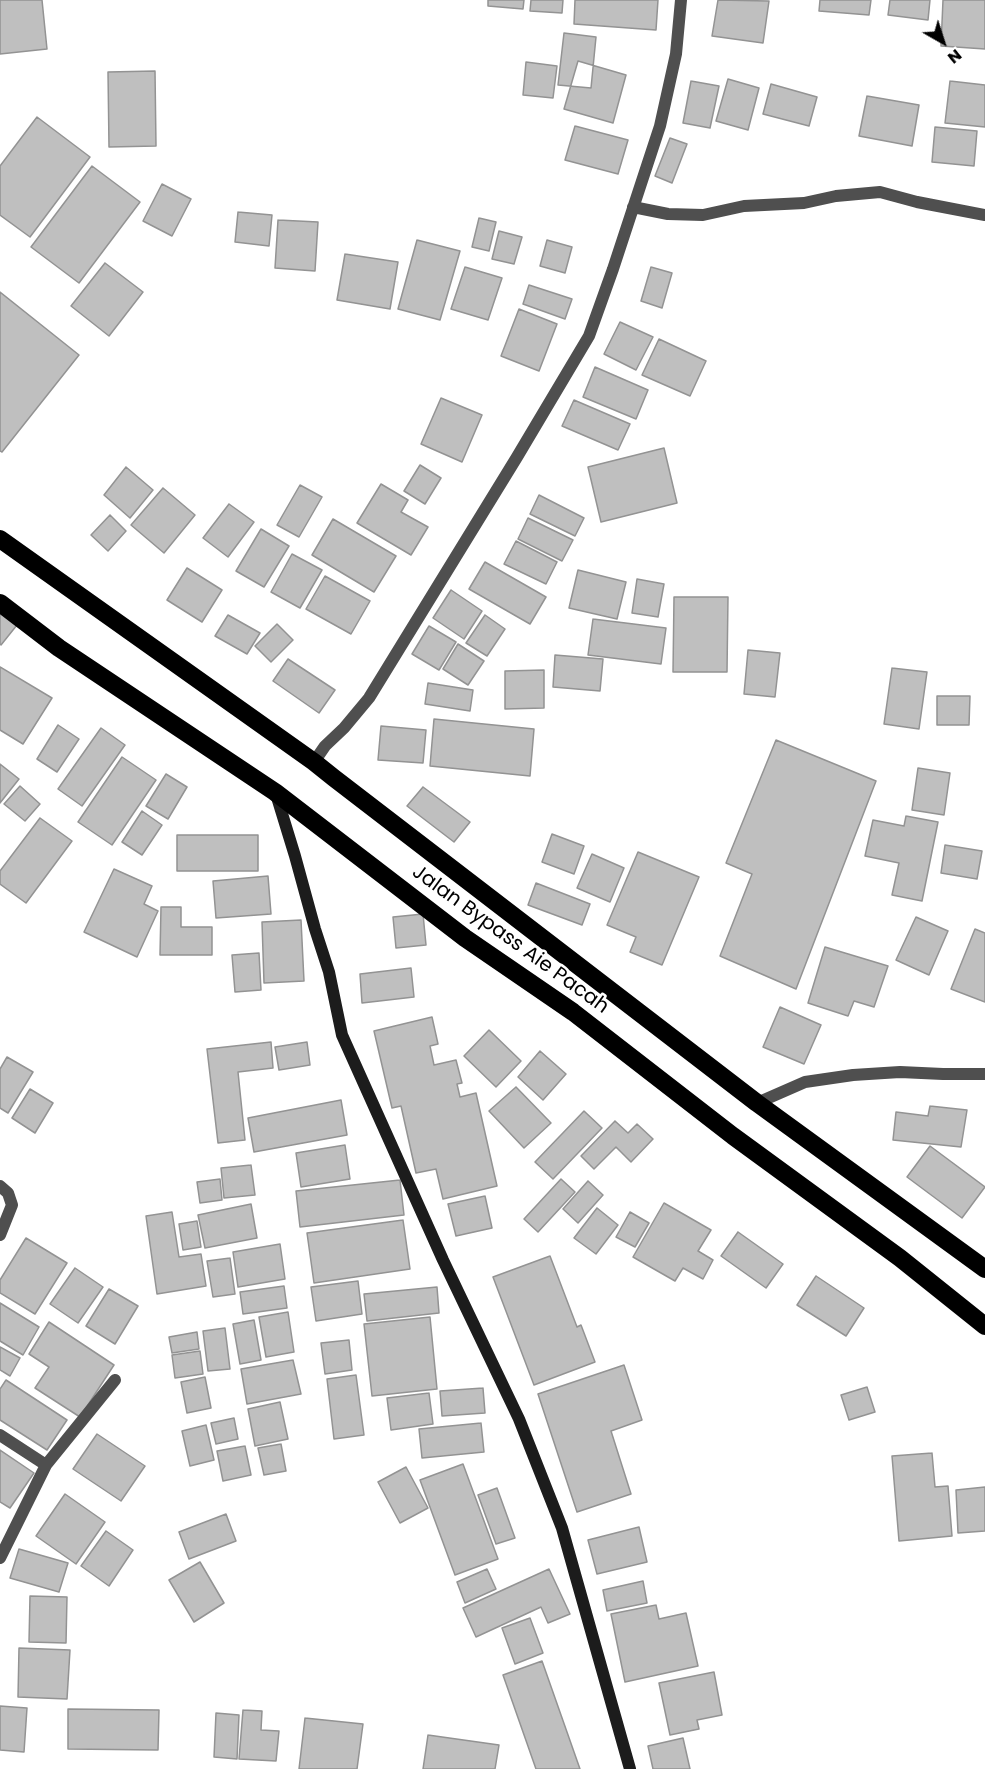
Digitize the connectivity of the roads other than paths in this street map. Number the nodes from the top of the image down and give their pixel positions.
1 (681, 0) edge
2 (633, 207) junction
3 (985, 215) edge
4 (0, 539) edge
5 (0, 603) edge
6 (314, 762) junction
7 (275, 792) junction
8 (985, 1074) edge
9 (757, 1103) junction
10 (0, 1186) edge
11 (0, 1235) edge
12 (985, 1269) edge
13 (985, 1326) edge
14 (115, 1380) dead end
15 (0, 1434) edge
16 (46, 1465) junction
17 (0, 1558) edge
18 (630, 1769) edge

1 - 2 street
2 - 3 street
2 - 6 street
4 - 6 highway
5 - 7 highway, Jalan Bypass Aie Pacah
6 - 9 highway
7 - 13 highway, Jalan Bypass Aie Pacah
7 - 18 street
8 - 9 street
9 - 12 highway
10 - 11 street
14 - 16 street
15 - 16 street
16 - 17 street

